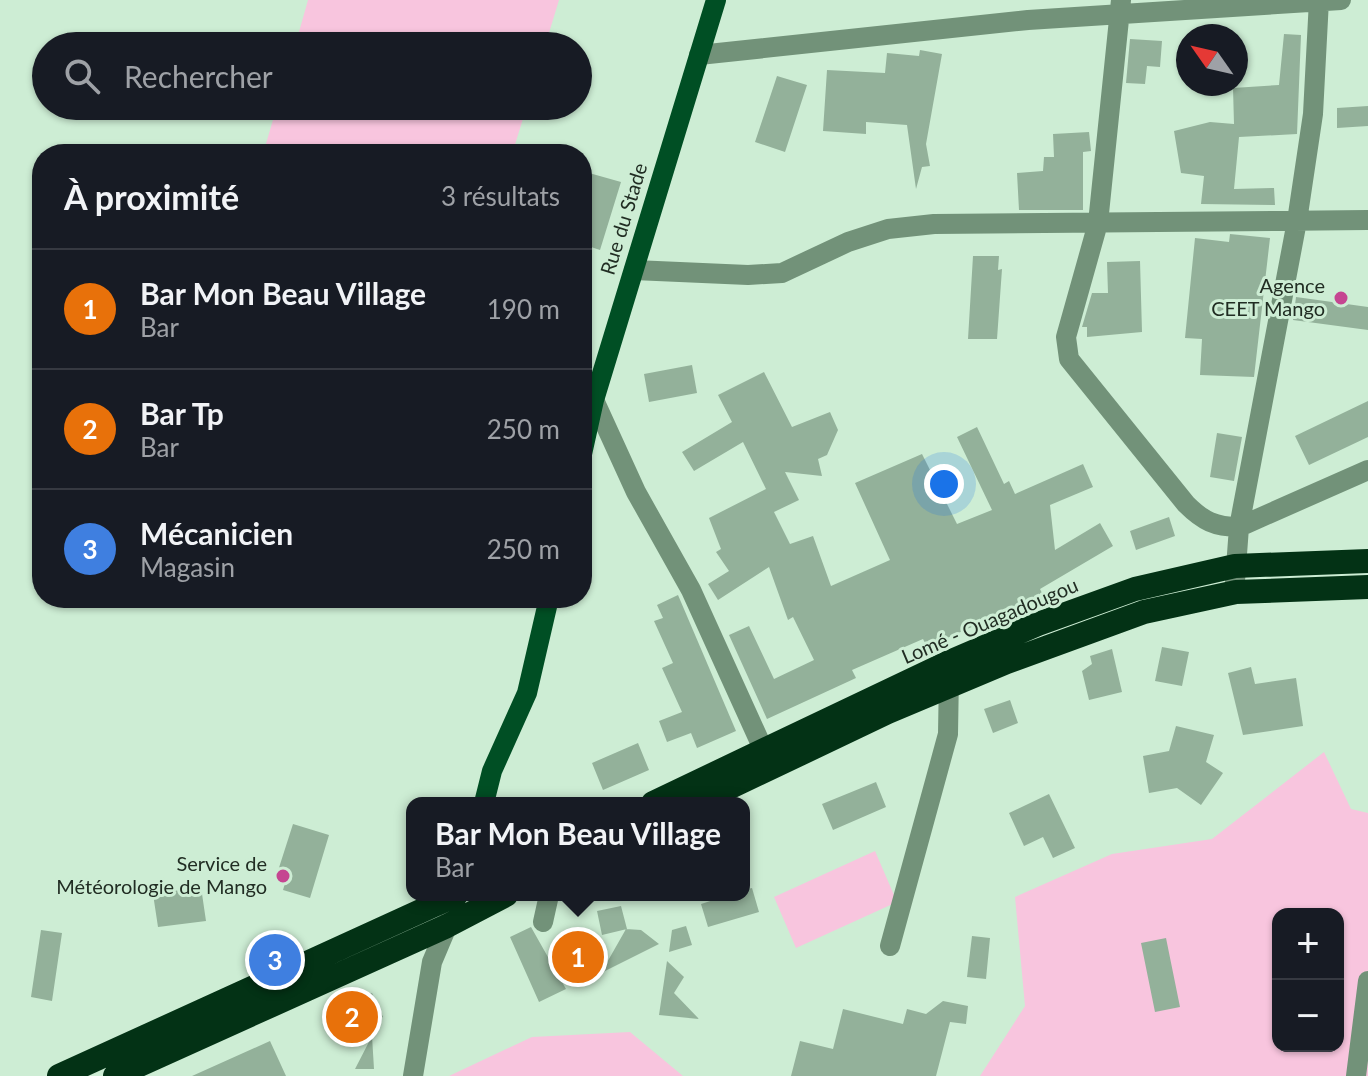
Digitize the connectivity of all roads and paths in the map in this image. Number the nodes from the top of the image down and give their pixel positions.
1 (716, 0) edge
2 (1341, 0) edge
3 (1319, 1) edge
4 (1120, 8) edge
5 (699, 55) junction
6 (1368, 220) edge
7 (1297, 221) junction
8 (1098, 223) junction
9 (634, 270) junction
10 (594, 400) junction
11 (592, 409) edge
12 (1368, 470) edge
13 (1239, 527) junction
14 (1368, 561) edge
15 (1235, 566) junction
16 (1368, 587) edge
17 (1236, 592) junction
18 (547, 608) edge
19 (949, 675) junction
20 (764, 751) junction
21 (486, 797) edge
22 (666, 797) edge
23 (710, 797) edge
24 (445, 901) edge
25 (456, 901) edge
26 (495, 901) edge
27 (548, 901) edge
28 (543, 922) dead end
29 (447, 926) junction
30 (890, 946) dead end
31 (1368, 981) edge
32 (59, 1076) edge
33 (115, 1076) edge
34 (413, 1076) edge
35 (1356, 1076) edge

1 - 5 main road, Rue du Stade
2 - 3 street
3 - 4 street
3 - 7 street
4 - 5 street
4 - 8 street
5 - 9 main road, Rue du Stade
6 - 7 street
7 - 8 street
7 - 13 street
8 - 9 street
8 - 13 street
9 - 10 main road, Rue du Stade
10 - 11 main road, Rue du Stade
10 - 20 street
12 - 13 street
13 - 15 street
14 - 15 highway, Lomé - Ouagadougou
15 - 17 street
15 - 19 highway, Lomé - Ouagadougou
16 - 17 highway, Lomé - Ouagadougou
17 - 19 highway, Lomé - Ouagadougou
18 - 21 main road
19 - 20 highway, Lomé - Ouagadougou
19 - 23 highway, Lomé - Ouagadougou
19 - 30 street
20 - 22 highway, Lomé - Ouagadougou
24 - 32 highway
25 - 29 street
26 - 29 highway
27 - 28 street
29 - 33 highway
29 - 34 street
31 - 35 street

